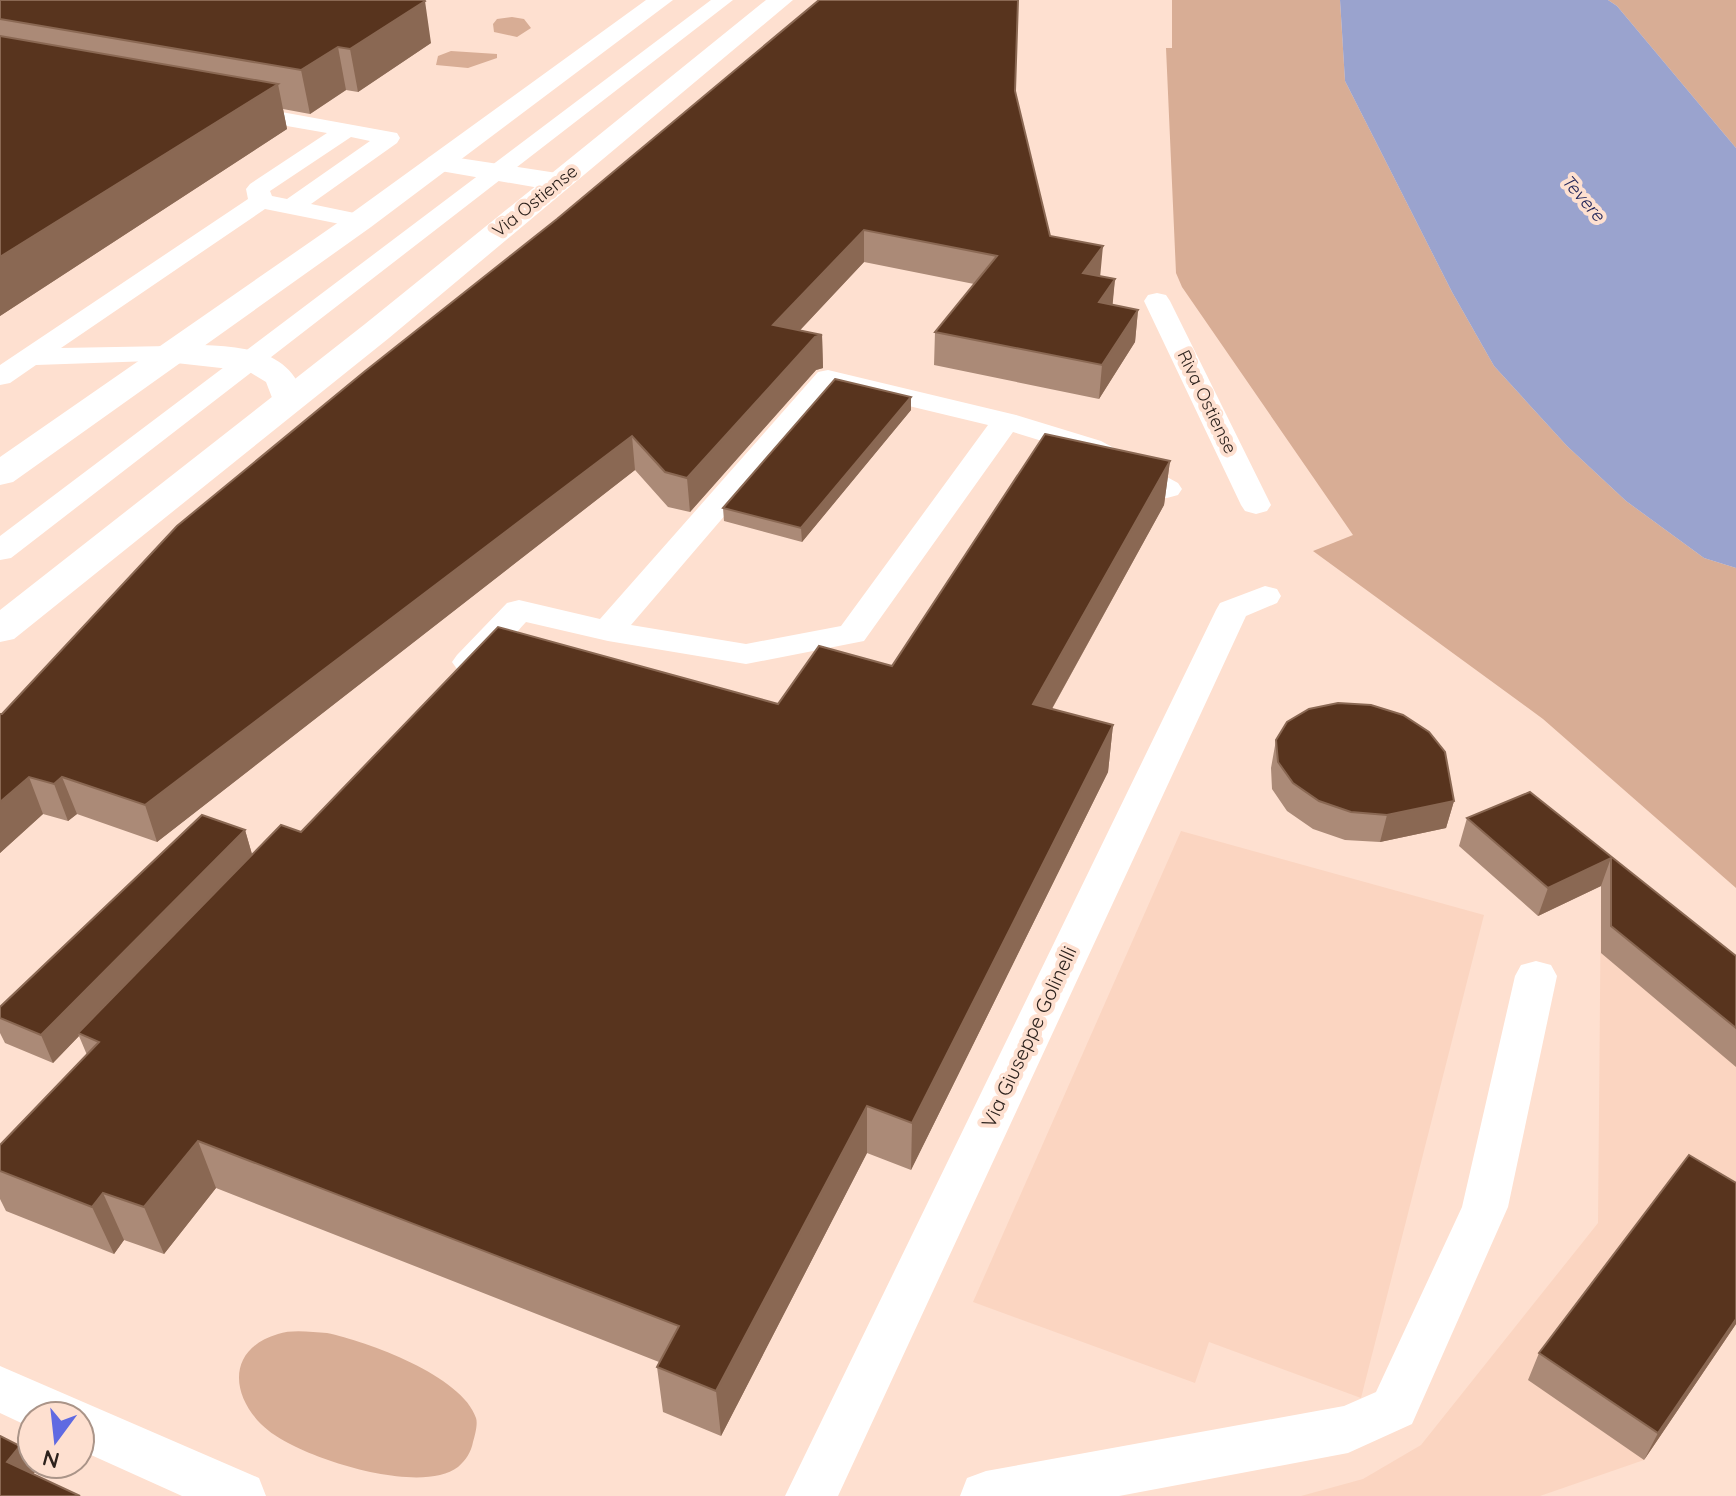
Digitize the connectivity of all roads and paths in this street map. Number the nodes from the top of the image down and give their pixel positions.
1 (661, 0) edge
2 (723, 0) edge
3 (781, 0) edge
4 (215, 106) edge
5 (347, 130) junction
6 (439, 163) junction
7 (497, 172) junction
8 (557, 182) junction
9 (261, 201) junction
10 (291, 207) junction
11 (360, 221) junction
12 (1157, 301) dead end
13 (170, 354) junction
14 (30, 357) junction
15 (248, 361) junction
16 (0, 377) edge
17 (288, 401) junction
18 (1006, 421) junction
19 (5, 465) edge
20 (1167, 489) edge
21 (1256, 505) dead end
22 (0, 551) edge
23 (1265, 596) dead end
24 (0, 630) edge
25 (608, 631) junction
26 (441, 690) edge
27 (1536, 976) dead end
28 (0, 1389) edge
29 (24, 1400) edge
30 (96, 1432) edge
31 (240, 1496) edge
32 (811, 1496) edge
33 (986, 1496) edge

1 - 6 main road
2 - 7 lane
3 - 8 main road, Via Ostiense
4 - 5 lane
5 - 9 lane
5 - 10 lane
6 - 7 main road
6 - 11 main road
7 - 8 main road
7 - 15 lane
8 - 17 main road, Via Ostiense
9 - 10 lane
9 - 14 lane
10 - 11 lane
11 - 13 main road
12 - 21 lane, Riva Ostiense
13 - 14 lane
13 - 15 main road
13 - 19 main road
14 - 16 lane
15 - 17 main road
15 - 22 lane
17 - 24 main road, Via Ostiense
18 - 20 lane
18 - 25 lane
18 - 25 lane
23 - 32 lane, Via Giuseppe Golinelli
25 - 26 lane
27 - 33 lane
28 - 29 lane
30 - 31 lane

